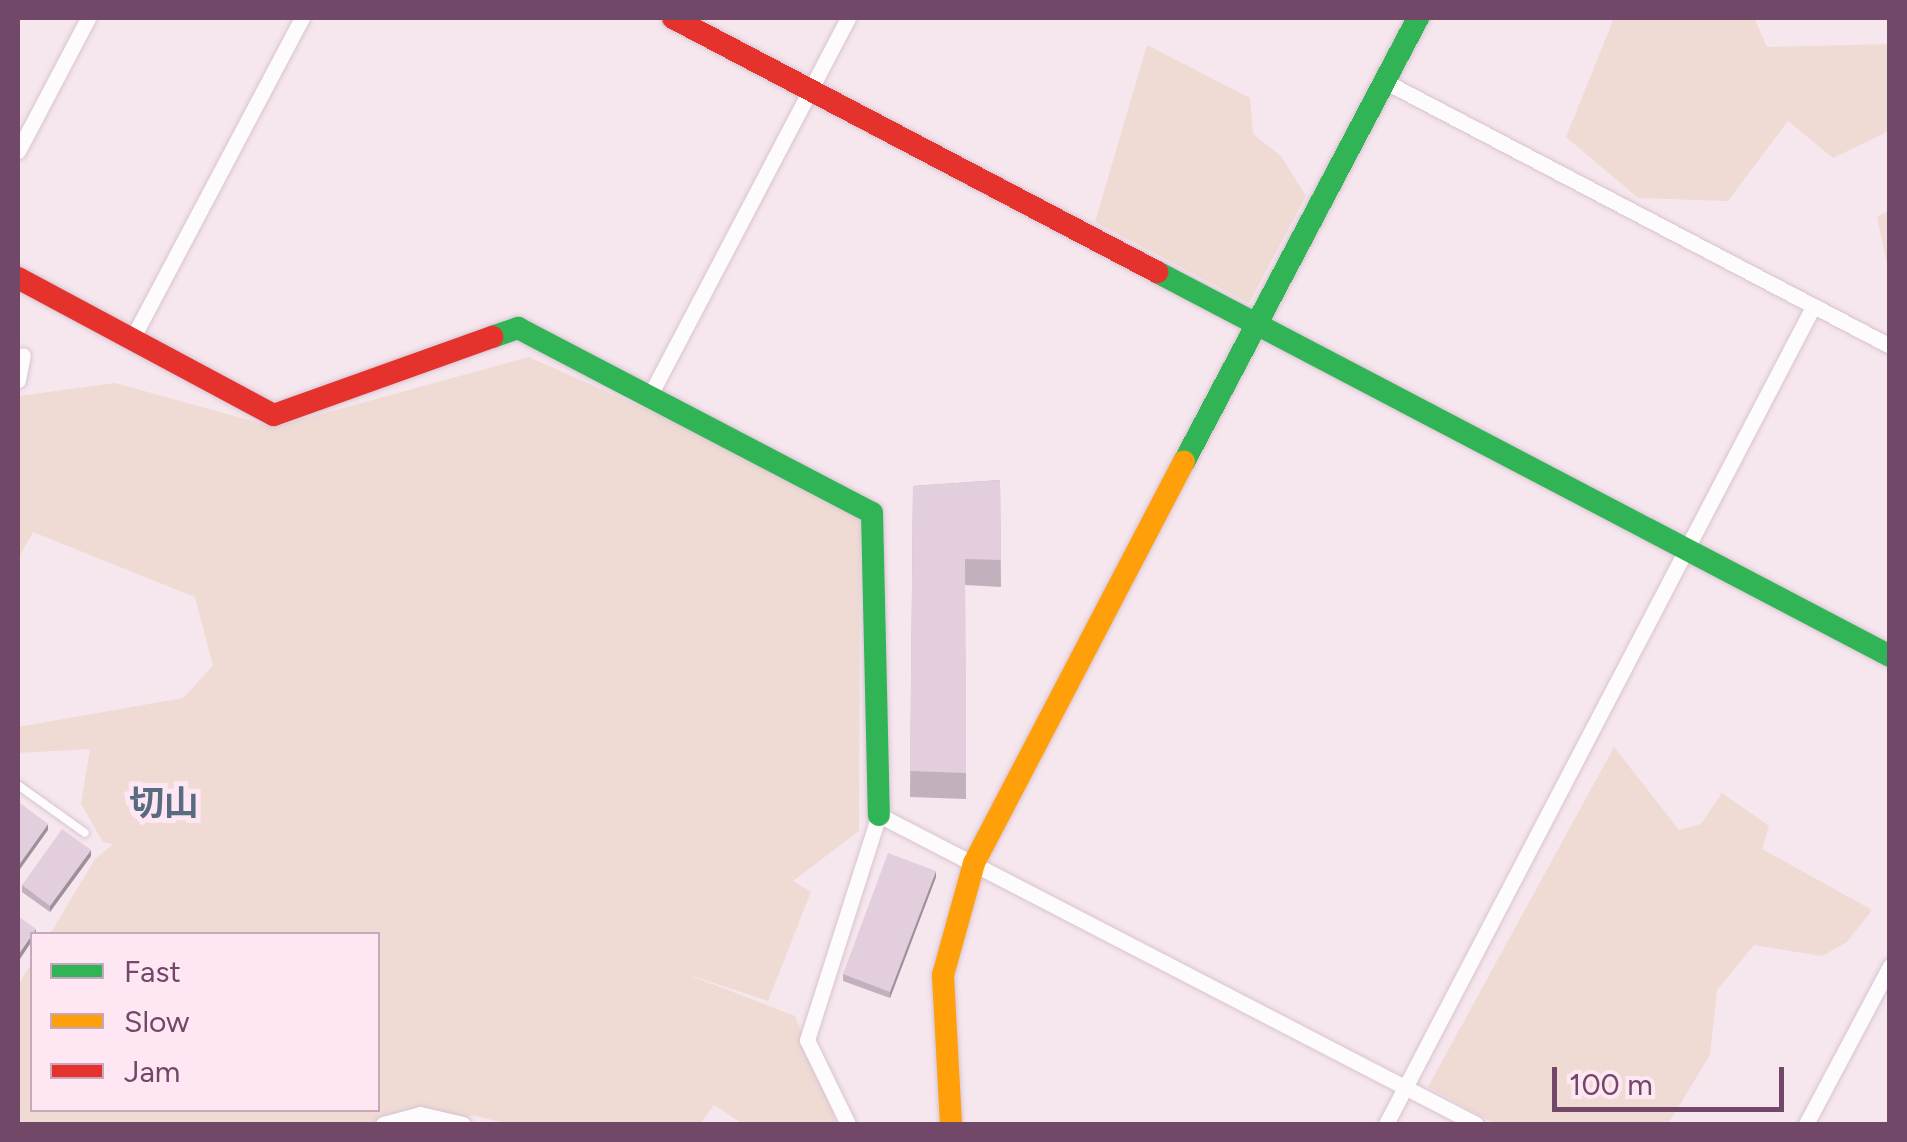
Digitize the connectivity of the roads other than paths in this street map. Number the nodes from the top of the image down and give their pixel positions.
1 (88, 18) edge
2 (302, 18) edge
3 (673, 18) edge
4 (848, 18) edge
5 (1418, 18) edge
6 (1384, 82) junction
7 (810, 89) junction
8 (18, 151) edge
9 (18, 278) edge
10 (1813, 307) junction
11 (1256, 323) junction
12 (132, 339) junction
13 (1890, 346) edge
14 (22, 355) dead end
15 (18, 380) edge
16 (649, 397) junction
17 (1687, 550) junction
18 (1890, 656) edge
19 (18, 786) edge
20 (879, 814) junction
21 (86, 833) dead end
22 (974, 863) junction
23 (1890, 966) edge
24 (1406, 1088) junction
25 (383, 1124) edge
26 (462, 1124) edge
27 (848, 1124) edge
28 (951, 1124) edge
29 (1386, 1124) edge
30 (1476, 1124) edge
31 (1806, 1124) edge

1 - 8 street
2 - 12 street
3 - 7 street
4 - 7 street
5 - 6 street
6 - 10 street
6 - 11 street
7 - 11 street
7 - 16 street
9 - 12 street
10 - 13 street
10 - 17 street
11 - 17 street
11 - 22 street
12 - 16 street
14 - 15 street
16 - 20 street
17 - 18 street
17 - 24 street
19 - 21 lane
20 - 22 street
20 - 27 street
22 - 24 street
22 - 28 street
23 - 31 street
24 - 29 street
24 - 30 street
25 - 26 street

